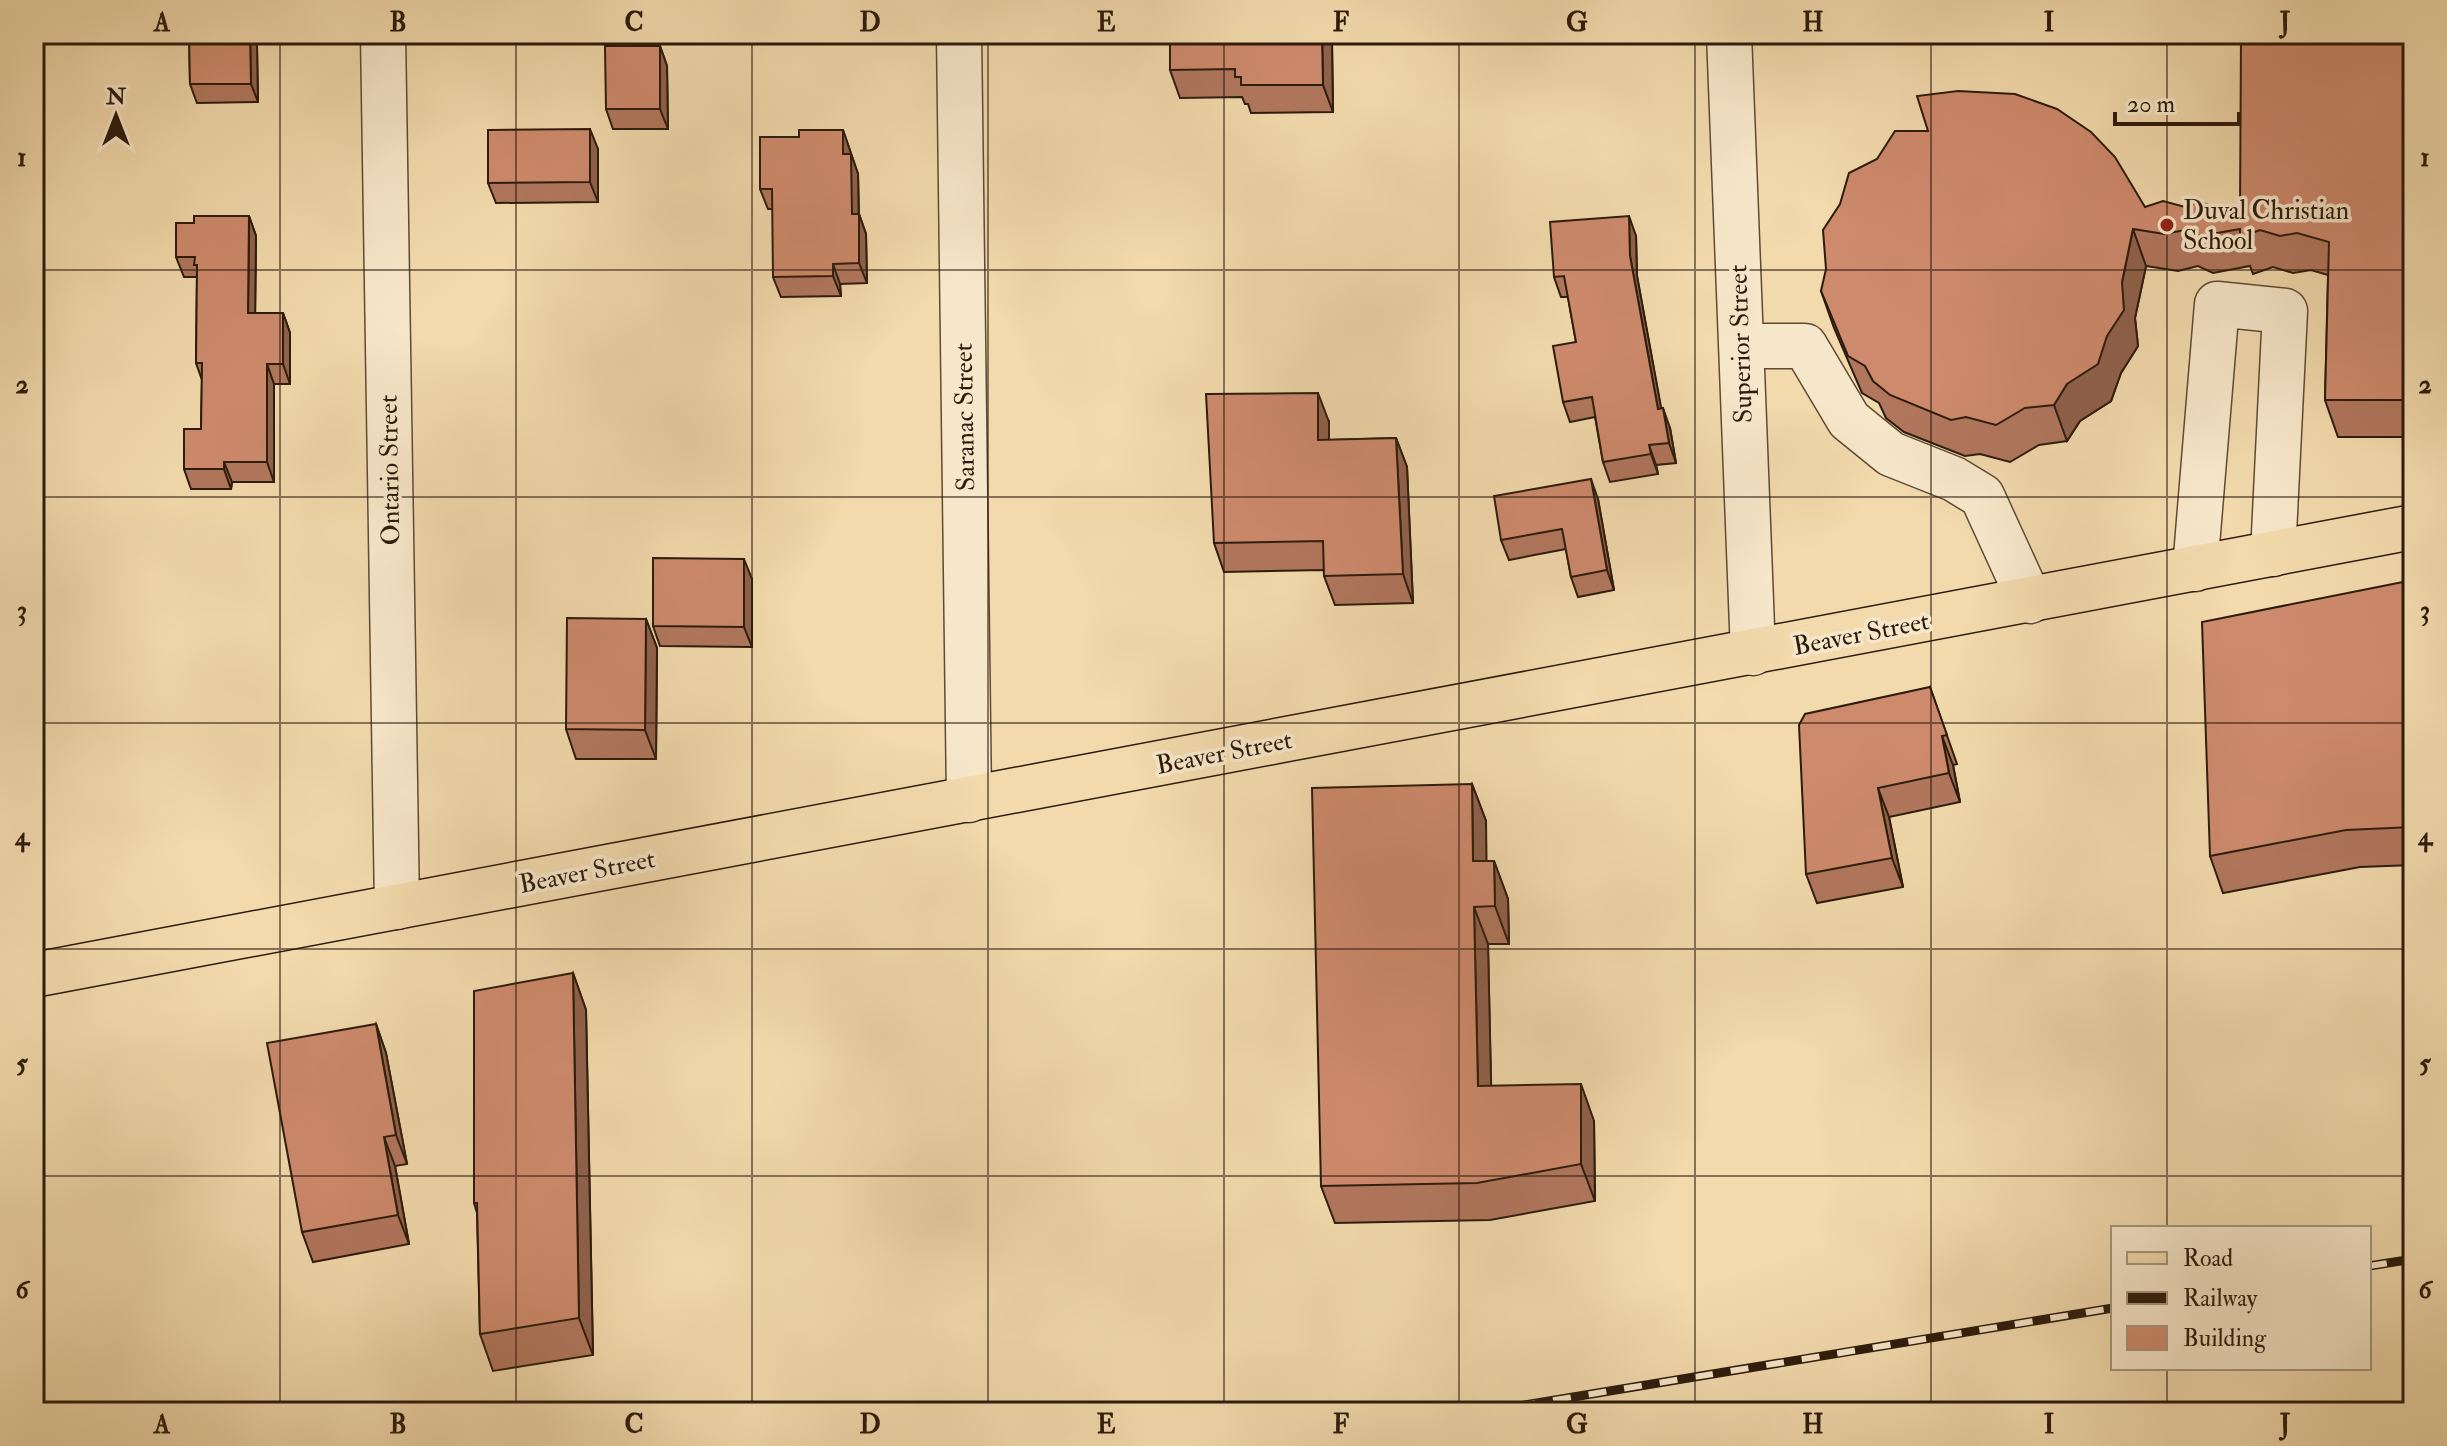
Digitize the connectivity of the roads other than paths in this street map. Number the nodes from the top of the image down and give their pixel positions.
1 (383, 34) edge
2 (959, 34) edge
3 (1729, 34) edge
4 (1741, 346) junction
5 (2413, 527) edge
6 (2273, 554) junction
7 (2195, 569) junction
8 (2030, 601) junction
9 (1753, 653) junction
10 (969, 800) junction
11 (397, 907) junction
12 (34, 975) edge

1 - 11 street, Ontario Street
2 - 10 street, Saranac Street
3 - 4 street, Superior Street
4 - 8 street
4 - 9 street, Superior Street
5 - 6 main road, Beaver Street
6 - 7 main road, Beaver Street
6 - 7 street
7 - 8 main road, Beaver Street
8 - 9 main road, Beaver Street
9 - 10 main road, Beaver Street
10 - 11 main road, Beaver Street
11 - 12 main road, Beaver Street

